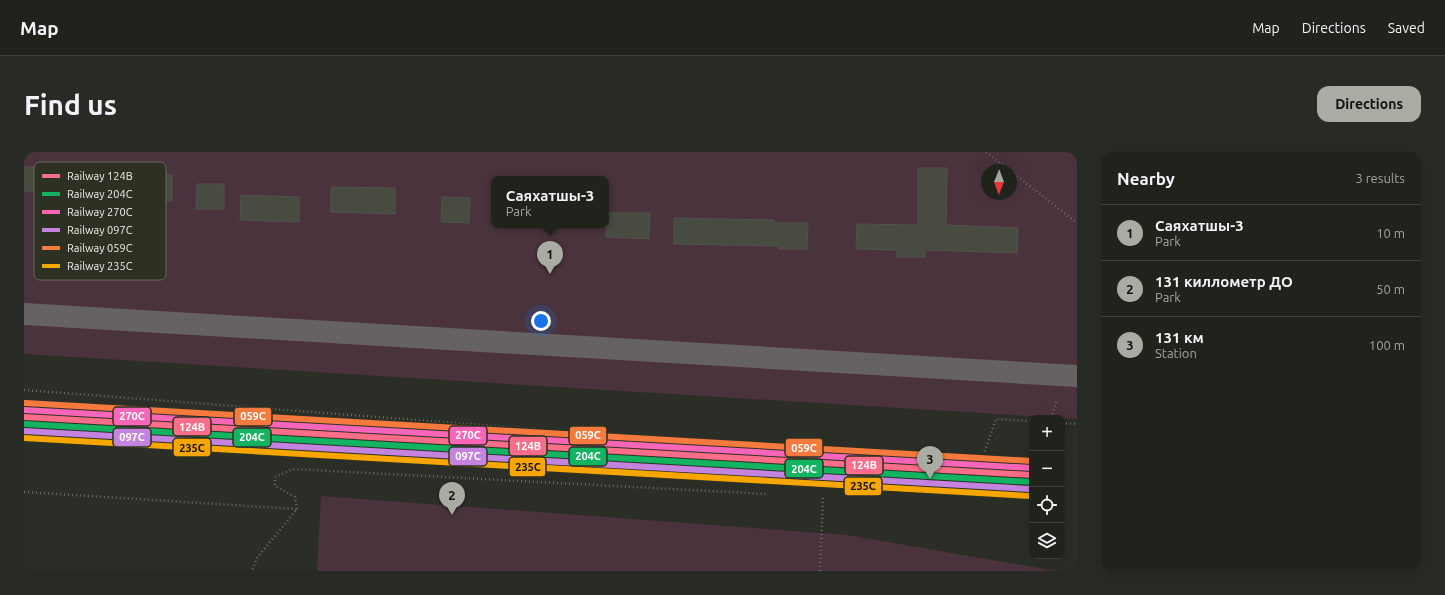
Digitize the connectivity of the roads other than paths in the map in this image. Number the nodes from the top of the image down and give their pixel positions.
1 (24, 314) edge
2 (1077, 376) edge

1 - 2 street

